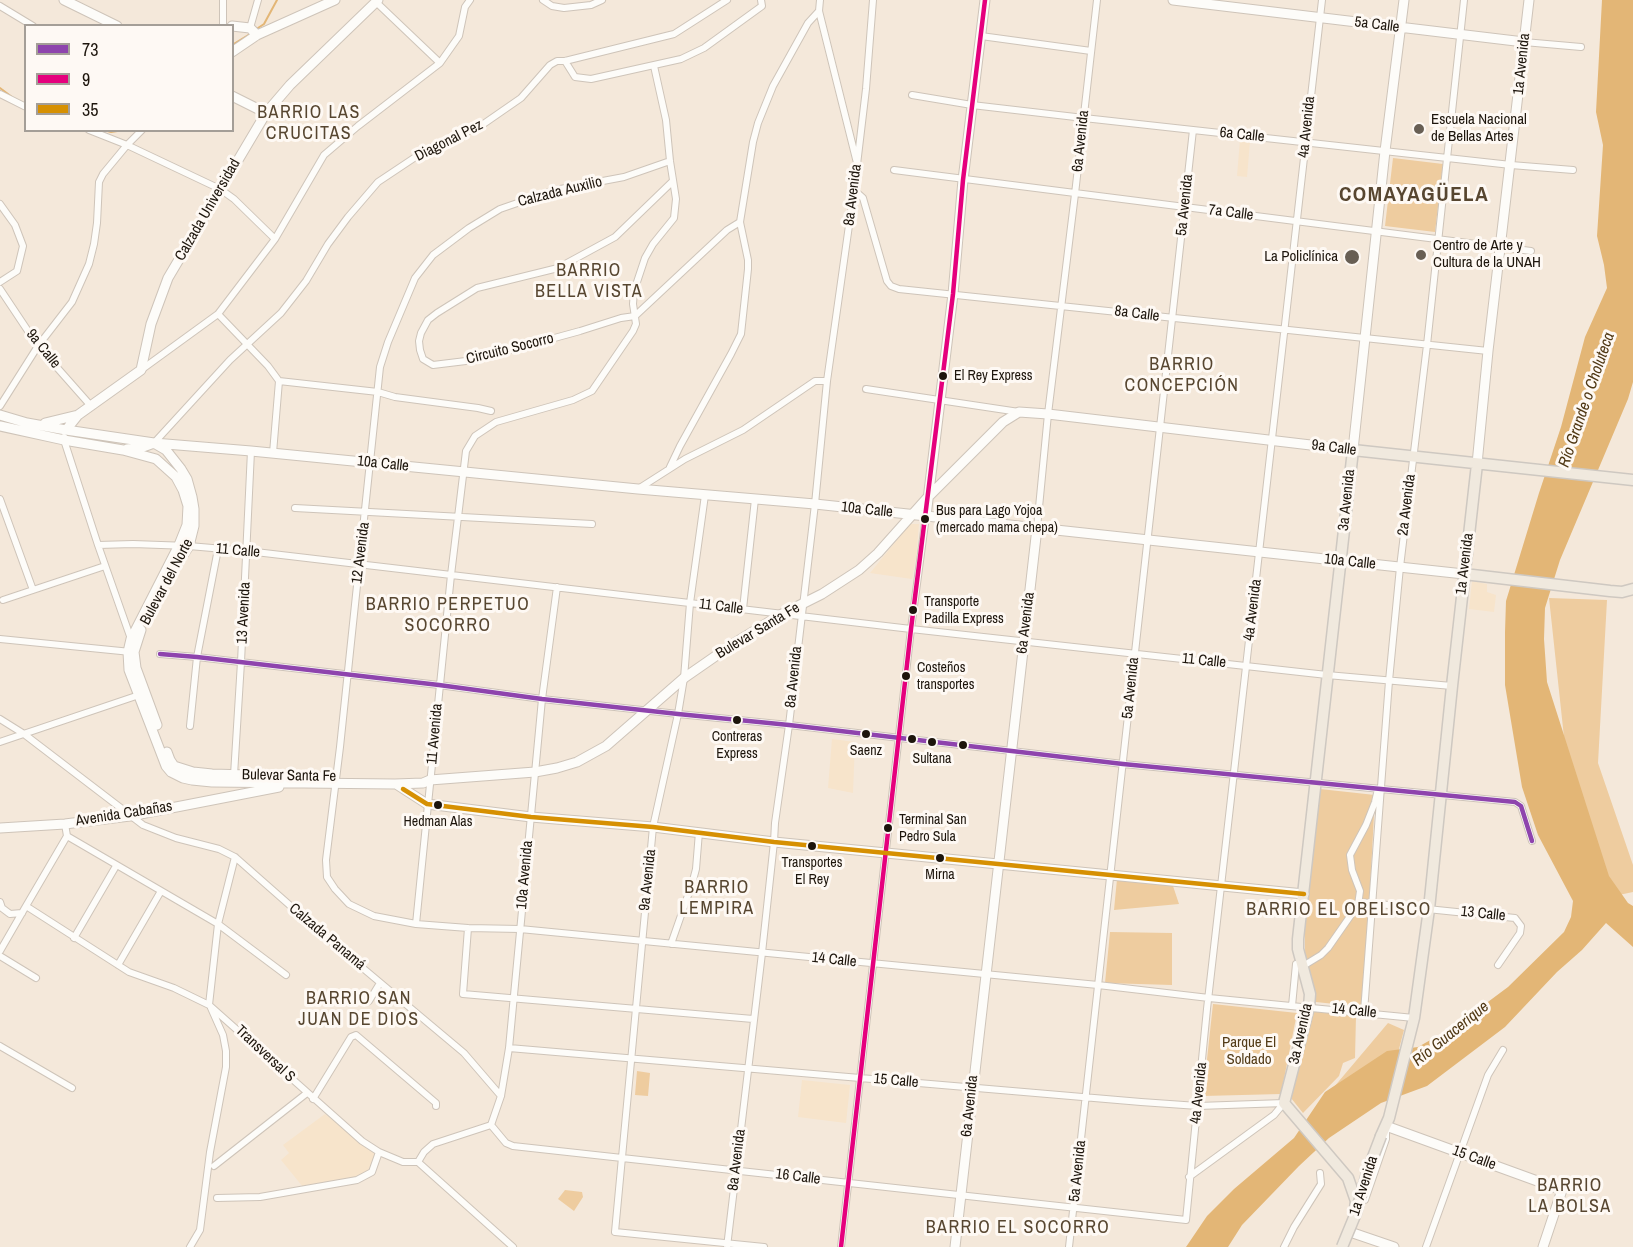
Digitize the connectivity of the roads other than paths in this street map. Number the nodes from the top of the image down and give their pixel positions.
1 (64, 0) edge
2 (223, 0) edge
3 (258, 0) edge
4 (335, 0) edge
5 (470, 0) edge
6 (543, 0) edge
7 (602, 0) edge
8 (727, 0) edge
9 (761, 0) edge
10 (820, 0) edge
11 (873, 0) edge
12 (985, 0) edge
13 (1097, 0) edge
14 (1173, 0) edge
15 (1322, 0) edge
16 (1404, 0) edge
17 (1464, 0) edge
18 (1529, 0) edge
19 (377, 1) edge
20 (76, 3) edge
21 (0, 6) edge
22 (819, 11) junction
23 (1320, 18) junction
24 (30, 24) edge
25 (113, 24) edge
26 (222, 24) edge
27 (234, 26) edge
28 (1402, 28) junction
29 (254, 31) junction
30 (1460, 35) junction
31 (981, 36) junction
32 (1524, 42) junction
33 (1581, 47) dead end
34 (234, 50) edge
35 (1091, 51) junction
36 (566, 61) junction
37 (440, 63) junction
38 (654, 66) junction
39 (0, 94) edge
40 (912, 95) dead end
41 (234, 97) edge
42 (972, 105) junction
43 (24, 106) edge
44 (266, 112) junction
45 (1084, 117) junction
46 (1193, 130) junction
47 (94, 132) edge
48 (140, 132) edge
49 (1305, 142) junction
50 (127, 145) junction
51 (1385, 151) junction
52 (1447, 158) junction
53 (670, 161) junction
54 (857, 165) junction
55 (1511, 165) junction
56 (1573, 170) dead end
57 (894, 171) dead end
58 (963, 180) junction
59 (674, 181) junction
60 (220, 189) junction
61 (855, 190) junction
62 (1076, 194) junction
63 (0, 204) edge
64 (1185, 207) junction
65 (1297, 221) junction
66 (740, 222) junction
67 (1378, 231) junction
68 (1439, 238) junction
69 (275, 239) junction
70 (1502, 246) junction
71 (1531, 251) dead end
72 (0, 282) edge
73 (0, 289) edge
74 (953, 294) junction
75 (1062, 306) junction
76 (218, 314) junction
77 (635, 316) junction
78 (1172, 318) junction
79 (1284, 329) junction
80 (1364, 338) junction
81 (248, 344) junction
82 (1427, 345) junction
83 (38, 346) junction
84 (1488, 351) junction
85 (141, 370) junction
86 (279, 381) junction
87 (827, 381) junction
88 (866, 389) dead end
89 (378, 392) junction
90 (939, 400) junction
91 (0, 406) edge
92 (91, 406) junction
93 (491, 411) dead end
94 (1019, 412) junction
95 (1048, 414) junction
96 (0, 415) edge
97 (78, 415) junction
98 (35, 425) junction
99 (0, 426) edge
100 (1160, 428) junction
101 (65, 435) junction
102 (1272, 441) junction
103 (154, 443) junction
104 (123, 450) junction
105 (1353, 450) junction
106 (250, 451) junction
107 (273, 453) junction
108 (1413, 457) junction
109 (370, 463) junction
110 (1477, 464) junction
111 (670, 467) junction
112 (463, 472) junction
113 (1633, 478) edge
114 (638, 489) junction
115 (705, 495) junction
116 (928, 497) junction
117 (0, 499) edge
118 (755, 499) junction
119 (815, 504) junction
120 (295, 508) dead end
121 (366, 512) junction
122 (912, 514) junction
123 (926, 516) junction
124 (458, 517) junction
125 (592, 524) dead end
126 (1037, 528) junction
127 (1148, 540) junction
128 (98, 545) junction
129 (184, 546) junction
130 (218, 549) junction
131 (247, 551) junction
132 (1259, 552) junction
133 (1341, 561) junction
134 (359, 564) junction
135 (105, 566) junction
136 (1400, 567) junction
137 (1464, 574) junction
138 (451, 575) junction
139 (557, 587) junction
140 (1633, 589) edge
141 (33, 590) junction
142 (3, 600) dead end
143 (690, 603) junction
144 (803, 604) junction
145 (742, 609) junction
146 (782, 614) junction
147 (801, 615) junction
148 (910, 629) junction
149 (0, 639) edge
150 (134, 640) junction
151 (1024, 640) junction
152 (131, 652) junction
153 (160, 654) dead end
154 (1135, 654) junction
155 (197, 657) junction
156 (241, 662) junction
157 (1246, 666) junction
158 (347, 675) junction
159 (1327, 675) junction
160 (684, 678) junction
161 (1389, 681) junction
162 (439, 685) junction
163 (1452, 686) junction
164 (142, 694) junction
165 (542, 699) junction
166 (648, 711) junction
167 (678, 714) junction
168 (0, 719) edge
169 (789, 725) junction
170 (190, 726) dead end
171 (24, 734) junction
172 (898, 738) junction
173 (0, 742) edge
174 (1011, 751) junction
175 (1123, 764) junction
176 (535, 772) junction
177 (183, 774) junction
178 (1234, 774) junction
179 (234, 775) junction
180 (293, 776) junction
181 (336, 780) junction
182 (430, 780) junction
183 (1316, 782) junction
184 (279, 783) junction
185 (311, 783) junction
186 (395, 784) junction
187 (1379, 789) junction
188 (247, 793) junction
189 (1440, 796) junction
190 (427, 804) junction
191 (130, 816) junction
192 (531, 817) junction
193 (65, 824) junction
194 (653, 827) junction
195 (0, 828) edge
196 (699, 832) junction
197 (67, 836) junction
198 (1532, 841) dead end
199 (774, 842) junction
200 (886, 853) junction
201 (235, 857) junction
202 (998, 864) junction
203 (116, 866) junction
204 (1111, 875) junction
205 (1221, 887) junction
206 (335, 890) joint
207 (160, 891) junction
208 (1304, 894) junction
209 (0, 902) edge
210 (1359, 902) junction
211 (1372, 903) junction
212 (26, 906) junction
213 (1429, 909) junction
214 (22, 913) junction
215 (218, 924) junction
216 (416, 924) junction
217 (468, 928) junction
218 (520, 929) junction
219 (74, 938) junction
220 (642, 941) junction
221 (671, 944) junction
222 (0, 951) edge
223 (762, 952) junction
224 (0, 956) edge
225 (873, 964) junction
226 (118, 965) junction
227 (1498, 965) dead end
228 (1299, 966) junction
229 (986, 974) junction
230 (286, 975) dead end
231 (36, 978) dead end
232 (380, 983) junction
233 (1098, 985) junction
234 (1209, 998) junction
235 (514, 999) junction
236 (369, 1001) dead end
237 (209, 1005) junction
238 (1292, 1005) junction
239 (1309, 1007) junction
240 (636, 1009) junction
241 (1364, 1012) junction
242 (753, 1019) junction
243 (1414, 1022) junction
244 (0, 1046) edge
245 (509, 1048) junction
246 (1503, 1050) dead end
247 (631, 1058) junction
248 (748, 1068) junction
249 (860, 1077) junction
250 (72, 1088) dead end
251 (972, 1088) junction
252 (307, 1093) junction
253 (501, 1096) junction
254 (1086, 1097) junction
255 (313, 1099) junction
256 (1284, 1103) junction
257 (436, 1106) dead end
258 (1198, 1106) junction
259 (1388, 1122) junction
260 (491, 1125) junction
261 (379, 1152) junction
262 (1461, 1153) junction
263 (621, 1158) junction
264 (418, 1162) junction
265 (214, 1166) dead end
266 (736, 1170) junction
267 (1320, 1173) dead end
268 (1189, 1177) junction
269 (848, 1184) junction
270 (1353, 1190) junction
271 (960, 1196) junction
272 (217, 1198) dead end
273 (1074, 1209) junction
274 (1186, 1220) joint
275 (1353, 1233) junction
276 (727, 1245) edge
277 (190, 1247) edge
278 (513, 1247) edge
279 (764, 1247) edge
280 (841, 1247) edge
281 (955, 1247) edge
282 (1069, 1247) edge
283 (1284, 1247) edge
284 (1339, 1247) edge
285 (1347, 1247) edge
286 (1394, 1247) edge
287 (1426, 1247) edge
288 (1543, 1247) edge

1 - 20 street
2 - 26 street
3 - 29 street
4 - 29 street
5 - 37 street
6 - 7 street
8 - 36 street, Diagonal Pez
9 - 38 street
10 - 22 street
11 - 54 street, 8a Avenida
12 - 31 street
13 - 35 street, 6a Avenida
14 - 23 street, 5a Calle
15 - 23 street, 4a Avenida
16 - 28 street, 3a Avenida
17 - 30 street, 2a Avenida
18 - 32 street, 1a Avenida
19 - 37 street
19 - 44 street, Calzada Universidad
20 - 25 street
21 - 24 street
22 - 54 street
22 - 66 street
23 - 28 street, 5a Calle
23 - 49 street, 4a Avenida
27 - 29 street
28 - 30 street, 5a Calle
28 - 51 street, 3a Avenida
29 - 34 street
30 - 32 street, 5a Calle
30 - 52 street, 2a Avenida
31 - 35 street
31 - 42 street
32 - 33 street, 5a Calle
32 - 55 street, 1a Avenida
35 - 45 street, 6a Avenida
36 - 38 street
36 - 81 street, Diagonal Pez
37 - 69 street
38 - 53 street
39 - 43 street
40 - 42 street, 6a Calle
41 - 44 street
42 - 45 street, 6a Calle
42 - 58 street
44 - 60 street, Calzada Universidad
45 - 46 street, 6a Calle
45 - 62 street, 6a Avenida
46 - 49 street, 6a Calle
46 - 64 street, 5a Avenida
47 - 50 street
48 - 50 street
49 - 51 street, 6a Calle
49 - 65 street, 4a Avenida
50 - 60 street
50 - 83 street
51 - 52 street, 6a Calle
51 - 67 street, 3a Avenida
52 - 55 street, 6a Calle
52 - 68 street, 2a Avenida
53 - 59 street
53 - 89 street, Calzada Auxilio
54 - 61 street, 8a Avenida
55 - 56 street, 6a Calle
55 - 70 street, 1a Avenida
57 - 58 street, 7a Calle
58 - 62 street, 7a Calle
58 - 74 street
59 - 77 street
59 - 77 street, Circuito Socorro
60 - 69 street
60 - 85 street, Calzada Universidad
61 - 74 street, 8a Calle
61 - 87 street, 8a Avenida
62 - 64 street, 7a Calle
62 - 75 street, 6a Avenida
63 - 72 street
64 - 65 street, 7a Calle
64 - 78 street, 5a Avenida
65 - 67 street, 7a Calle
65 - 79 street, 4a Avenida
66 - 77 street
66 - 111 street
67 - 68 street, 7a Calle
67 - 80 street, 3a Avenida
68 - 70 street, 7a Calle
68 - 82 street, 2a Avenida
69 - 76 street
70 - 71 street, 7a Calle
70 - 84 street, 1a Avenida
73 - 83 street, 9a Calle
74 - 75 street, 8a Calle
74 - 90 street
75 - 78 street, 8a Calle
75 - 95 street, 6a Avenida
76 - 81 street
76 - 85 street
77 - 112 street, 11 Avenida
78 - 79 street, 8a Calle
78 - 100 street, 5a Avenida
79 - 80 street, 8a Calle
79 - 102 street, 4a Avenida
80 - 82 street, 8a Calle
80 - 105 street, 3a Avenida
81 - 86 street
81 - 103 street, Diagonal Pez
82 - 84 street, 8a Calle
82 - 108 street, 2a Avenida
83 - 91 street
83 - 92 street, 9a Calle
84 - 110 street, 1a Avenida
85 - 92 street
86 - 89 street
86 - 107 street
87 - 111 street
87 - 119 street, 8a Avenida
88 - 90 street
89 - 93 street
89 - 109 street, 12 Avenida
90 - 94 street
90 - 116 street
92 - 97 street
94 - 95 street
94 - 116 street, Bulevar Santa Fe
95 - 100 street, 9a Calle
95 - 126 street, 6a Avenida
96 - 98 street, Bulevar del Norte
97 - 98 street
97 - 101 street
98 - 101 street, Bulevar del Norte
99 - 101 street, Bulevar del Norte
100 - 102 street, 9a Calle
100 - 127 street, 5a Avenida
101 - 103 street, Bulevar del Norte
101 - 104 street, Bulevar del Norte
101 - 128 street
102 - 105 street, 9a Calle
102 - 132 street, 4a Avenida
103 - 104 street, 10a Calle
103 - 106 street, 10a Calle
103 - 129 street, Bulevar del Norte
104 - 129 street, Bulevar del Norte
105 - 108 main road, 9a Calle
105 - 133 main road, 3a Avenida
106 - 107 street, 10a Calle
106 - 131 street, 13 Avenida
107 - 109 street, 10a Calle
108 - 110 main road, 9a Calle
108 - 136 street, 2a Avenida
109 - 112 street, 10a Calle
109 - 121 street, 12 Avenida
110 - 113 main road, 9a Calle
110 - 137 main road, 1a Avenida
111 - 114 street
112 - 114 street, 10a Calle
112 - 124 street, 11 Avenida
114 - 115 street, 10a Calle
115 - 118 street, 10a Calle
115 - 143 street, 9a Avenida
116 - 122 street, Bulevar Santa Fe
116 - 123 street
117 - 141 street
118 - 119 street, 10a Calle
118 - 145 street
119 - 122 street, 10a Calle
119 - 144 street, 8a Avenida
120 - 121 street
121 - 124 street
121 - 134 street, 12 Avenida
122 - 123 street, 10a Calle
122 - 144 street, Bulevar Santa Fe
123 - 126 street, 10a Calle
123 - 148 street
124 - 125 street
124 - 138 street, 11 Avenida
126 - 127 street, 10a Calle
126 - 151 street, 6a Avenida
127 - 132 street, 10a Calle
127 - 154 street, 5a Avenida
128 - 129 street, 11 Calle
128 - 135 street
129 - 130 street, 11 Calle
129 - 150 street, Bulevar del Norte
130 - 131 street, 11 Calle
130 - 155 street
131 - 134 street, 11 Calle
131 - 156 street, 13 Avenida
132 - 133 street, 10a Calle
132 - 157 street, 4a Avenida
133 - 136 street, 10a Calle
133 - 159 main road, 3a Avenida
134 - 138 street, 11 Calle
134 - 158 street, 12 Avenida
135 - 141 street
135 - 150 street
136 - 137 street, 10a Calle
136 - 161 street, 2a Avenida
137 - 140 main road, 10a Calle
137 - 163 main road, 1a Avenida
138 - 139 street, 11 Calle
138 - 162 street, 11 Avenida
139 - 143 street, 11 Calle
139 - 165 street, 10a Avenida
141 - 142 street
143 - 145 street, 11 Calle
143 - 160 street, 9a Avenida
144 - 146 street, Bulevar Santa Fe
144 - 147 street, 8a Avenida
145 - 146 street, 11 Calle
146 - 147 street, 11 Calle
146 - 160 street, Bulevar Santa Fe
147 - 148 street, 11 Calle
147 - 169 street, 8a Avenida
148 - 151 street, 11 Calle
148 - 172 street
149 - 152 street
150 - 152 street, Bulevar del Norte
151 - 154 street, 11 Calle
151 - 174 street, 6a Avenida
152 - 164 street, Bulevar del Norte
153 - 155 street
154 - 157 street, 11 Calle
154 - 175 street, 5a Avenida
155 - 156 street
155 - 170 street
156 - 158 street
156 - 179 street, 13 Avenida
157 - 159 street, 11 Calle
157 - 178 street, 4a Avenida
158 - 162 street
158 - 181 street, 12 Avenida
159 - 161 street, 11 Calle
159 - 183 main road, 3a Avenida
160 - 166 street, Bulevar Santa Fe
160 - 167 street, 9a Avenida
161 - 163 street, 11 Calle
161 - 187 street, 2a Avenida
162 - 165 street
162 - 182 street, 11 Avenida
163 - 189 main road, 1a Avenida
164 - 171 street
164 - 177 street, Bulevar del Norte
165 - 166 street
165 - 176 street, 10a Avenida
166 - 167 street
166 - 176 street, Bulevar Santa Fe
167 - 169 street
167 - 194 street, 9a Avenida
168 - 171 street, Calzada Panamá
169 - 172 street
169 - 199 street, 8a Avenida
171 - 173 street
171 - 191 street, Calzada Panamá
172 - 174 street
172 - 200 street
174 - 175 street
174 - 202 street, 6a Avenida
175 - 178 street
175 - 204 street, 5a Avenida
176 - 182 street, Bulevar Santa Fe
176 - 192 street, 10a Avenida
177 - 179 street, Bulevar Santa Fe
177 - 184 street, Bulevar Santa Fe
178 - 183 street
178 - 205 street, 4a Avenida
179 - 180 street, Bulevar Santa Fe
180 - 181 street, Bulevar Santa Fe
180 - 184 street, Avenida Cabañas
181 - 182 street, Bulevar Santa Fe
181 - 185 street, Bulevar Santa Fe
181 - 186 street, Bulevar Santa Fe
181 - 206 street, 12 Avenida
182 - 186 street, Bulevar Santa Fe
182 - 190 street, 11 Avenida
183 - 187 street
183 - 208 main road, 3a Avenida
184 - 185 street, Bulevar Santa Fe
184 - 188 street, Avenida Cabañas
185 - 188 street, Avenida Cabañas
186 - 190 street
187 - 189 street
187 - 210 street
187 - 211 street, 2a Avenida
188 - 191 street, Avenida Cabañas
189 - 198 street
189 - 213 main road, 1a Avenida
190 - 192 street
190 - 216 street, 11 Avenida
191 - 193 street, Avenida Cabañas
191 - 201 street, Calzada Panamá
192 - 194 street
192 - 218 street, 10a Avenida
193 - 195 street, Avenida Cabañas
193 - 197 street
194 - 196 street
194 - 220 street, 9a Avenida
196 - 199 street
196 - 221 street
197 - 203 street
197 - 212 street
199 - 200 street
199 - 223 street, 8a Avenida
200 - 202 street
200 - 225 street
201 - 215 street
201 - 232 street, Calzada Panamá
202 - 204 street
202 - 229 street, 6a Avenida
203 - 207 street
203 - 219 street
204 - 205 street
204 - 233 street, 5a Avenida
205 - 208 street
205 - 234 street, 4a Avenida
206 - 216 street, 14 Calle
207 - 215 street
207 - 226 street
208 - 228 main road, 3a Avenida
209 - 214 street
210 - 211 street, 13 Calle
210 - 228 street
211 - 213 street, 13 Calle
211 - 241 street, 2a Avenida
212 - 214 street
212 - 219 street, Transversal S
213 - 227 street, 13 Calle
213 - 243 main road, 1a Avenida
214 - 222 street
215 - 230 street
215 - 237 street
216 - 217 street, 14 Calle
217 - 218 street, 14 Calle
217 - 235 street
218 - 220 street, 14 Calle
218 - 235 street, 10a Avenida
219 - 226 street, Transversal S
220 - 221 street, 14 Calle
220 - 240 street, 9a Avenida
221 - 223 street, 14 Calle
223 - 225 street, 14 Calle
223 - 242 street, 8a Avenida
224 - 231 street
225 - 229 street, 14 Calle
225 - 249 street
226 - 237 street, Transversal S
228 - 238 street
228 - 239 main road, 3a Avenida
229 - 233 street, 14 Calle
229 - 251 street, 6a Avenida
232 - 236 street
232 - 253 street, Calzada Panamá
233 - 234 street, 14 Calle
233 - 254 street, 5a Avenida
234 - 238 street, 14 Calle
234 - 258 street, 4a Avenida
235 - 240 street
235 - 245 street, 10a Avenida
237 - 252 street, Transversal S
237 - 277 street
238 - 239 street, 14 Calle
239 - 241 street, 14 Calle
239 - 256 main road, 3a Avenida
240 - 242 street
240 - 247 street, 9a Avenida
241 - 243 street, 14 Calle
242 - 248 street, 8a Avenida
243 - 259 main road, 1a Avenida
244 - 250 street
245 - 247 street, 15 Calle
245 - 253 street, 10a Avenida
246 - 262 street
247 - 248 street, 15 Calle
247 - 263 street, 9a Avenida
248 - 249 street, 15 Calle
248 - 266 street, 8a Avenida
249 - 251 street, 15 Calle
249 - 269 street
251 - 254 street, 15 Calle
251 - 271 street, 6a Avenida
252 - 255 street, Transversal S
252 - 265 street
253 - 260 street, 10a Avenida
254 - 258 street, 15 Calle
254 - 273 street, 5a Avenida
255 - 257 street
255 - 261 street, Transversal S
256 - 258 street, 15 Calle
256 - 268 street
256 - 270 main road
258 - 268 street, 4a Avenida
259 - 262 street, 15 Calle
259 - 275 street, 1a Avenida
259 - 284 main road, 1a Avenida, bridge
260 - 263 street, 16 Calle
260 - 264 street
261 - 264 street, Transversal S
261 - 272 street
262 - 287 street
262 - 288 street, 15 Calle
263 - 266 street, 16 Calle
263 - 276 street, 9a Avenida
264 - 278 street
266 - 269 street, 16 Calle
266 - 276 street, 8a Avenida
267 - 283 street
268 - 274 street, 4a Avenida
269 - 271 street, 16 Calle
269 - 280 street
270 - 275 main road
270 - 284 main road
271 - 273 street, 16 Calle
271 - 281 street, 6a Avenida
273 - 274 street, 16 Calle
273 - 282 street, 5a Avenida
275 - 285 street, 1a Avenida
275 - 286 street
276 - 279 street

